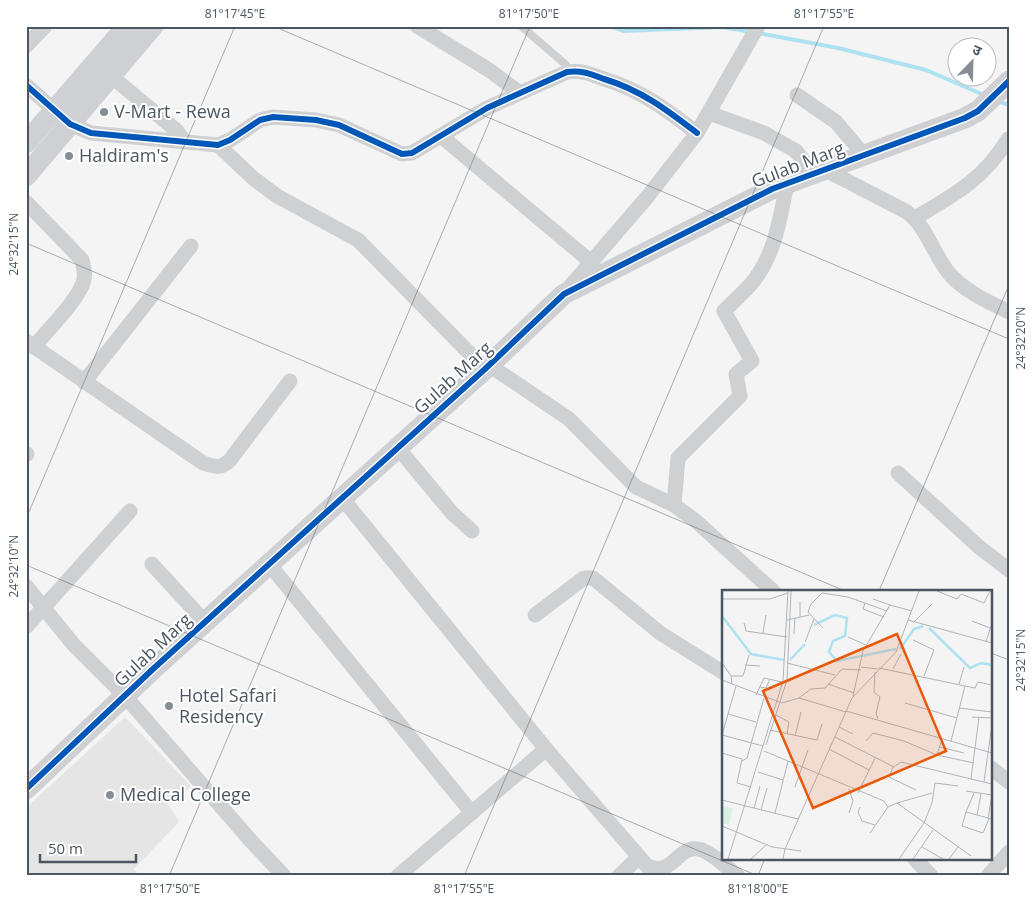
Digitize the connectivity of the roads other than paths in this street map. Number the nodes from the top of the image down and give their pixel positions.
1 (45, 26) edge
2 (127, 26) edge
3 (153, 26) edge
4 (417, 26) edge
5 (521, 26) edge
6 (758, 26) edge
7 (26, 46) edge
8 (571, 72) junction
9 (111, 76) junction
10 (26, 85) edge
11 (1004, 86) edge
12 (520, 93) junction
13 (798, 96) dead end
14 (53, 111) junction
15 (708, 113) junction
16 (70, 124) junction
17 (697, 133) junction
18 (441, 136) junction
19 (1008, 139) dead end
20 (184, 141) junction
21 (26, 143) edge
22 (218, 145) junction
23 (864, 155) junction
24 (820, 172) junction
25 (26, 176) edge
26 (787, 184) junction
27 (26, 202) edge
28 (915, 218) junction
29 (191, 246) dead end
30 (591, 262) junction
31 (564, 294) junction
32 (1009, 312) edge
33 (30, 344) edge
34 (487, 367) junction
35 (290, 381) dead end
36 (84, 382) junction
37 (398, 448) junction
38 (898, 474) dead end
39 (342, 498) junction
40 (674, 506) junction
41 (130, 511) dead end
42 (472, 530) dead end
43 (152, 564) dead end
44 (269, 564) junction
45 (1009, 570) edge
46 (26, 586) edge
47 (772, 590) edge
48 (44, 609) junction
49 (535, 615) dead end
50 (205, 622) junction
51 (26, 627) edge
52 (722, 672) edge
53 (125, 696) junction
54 (546, 750) junction
55 (992, 769) edge
56 (1009, 782) edge
57 (26, 789) edge
58 (472, 813) junction
59 (639, 857) junction
60 (1006, 859) edge
61 (916, 860) edge
62 (284, 876) edge
63 (398, 876) edge
64 (619, 876) edge
65 (738, 876) edge
66 (931, 876) edge
67 (988, 876) edge

1 - 7 street
2 - 14 street
3 - 9 street
4 - 12 street
5 - 8 lane
6 - 15 street
8 - 12 street
8 - 17 street
9 - 16 street
9 - 20 street
10 - 14 street
11 - 23 street, Gulab Marg
12 - 18 street
13 - 23 street
14 - 16 street
14 - 21 street
15 - 17 street
15 - 24 street
16 - 20 street
16 - 25 street
17 - 30 street
18 - 22 street
18 - 30 street
19 - 28 street
20 - 22 street
22 - 34 street
23 - 24 street, Gulab Marg
24 - 26 street, Gulab Marg
24 - 28 street
26 - 31 street, Gulab Marg
26 - 40 street
27 - 33 street
28 - 32 street
29 - 36 street
30 - 31 street
31 - 34 street, Gulab Marg
33 - 36 street
34 - 37 street, Gulab Marg
34 - 40 street
35 - 36 street
37 - 39 street, Gulab Marg
37 - 42 street
38 - 45 street
39 - 44 street, Gulab Marg
39 - 54 street
40 - 47 street
41 - 48 street
43 - 50 street
44 - 50 street, Gulab Marg
44 - 58 street
46 - 48 street
48 - 51 street
48 - 53 street
49 - 52 street
50 - 53 street, Gulab Marg
53 - 57 street, Gulab Marg
53 - 62 street
54 - 58 street
54 - 59 street
55 - 56 street
58 - 63 street
59 - 64 street
59 - 65 street
60 - 67 street
61 - 66 street

